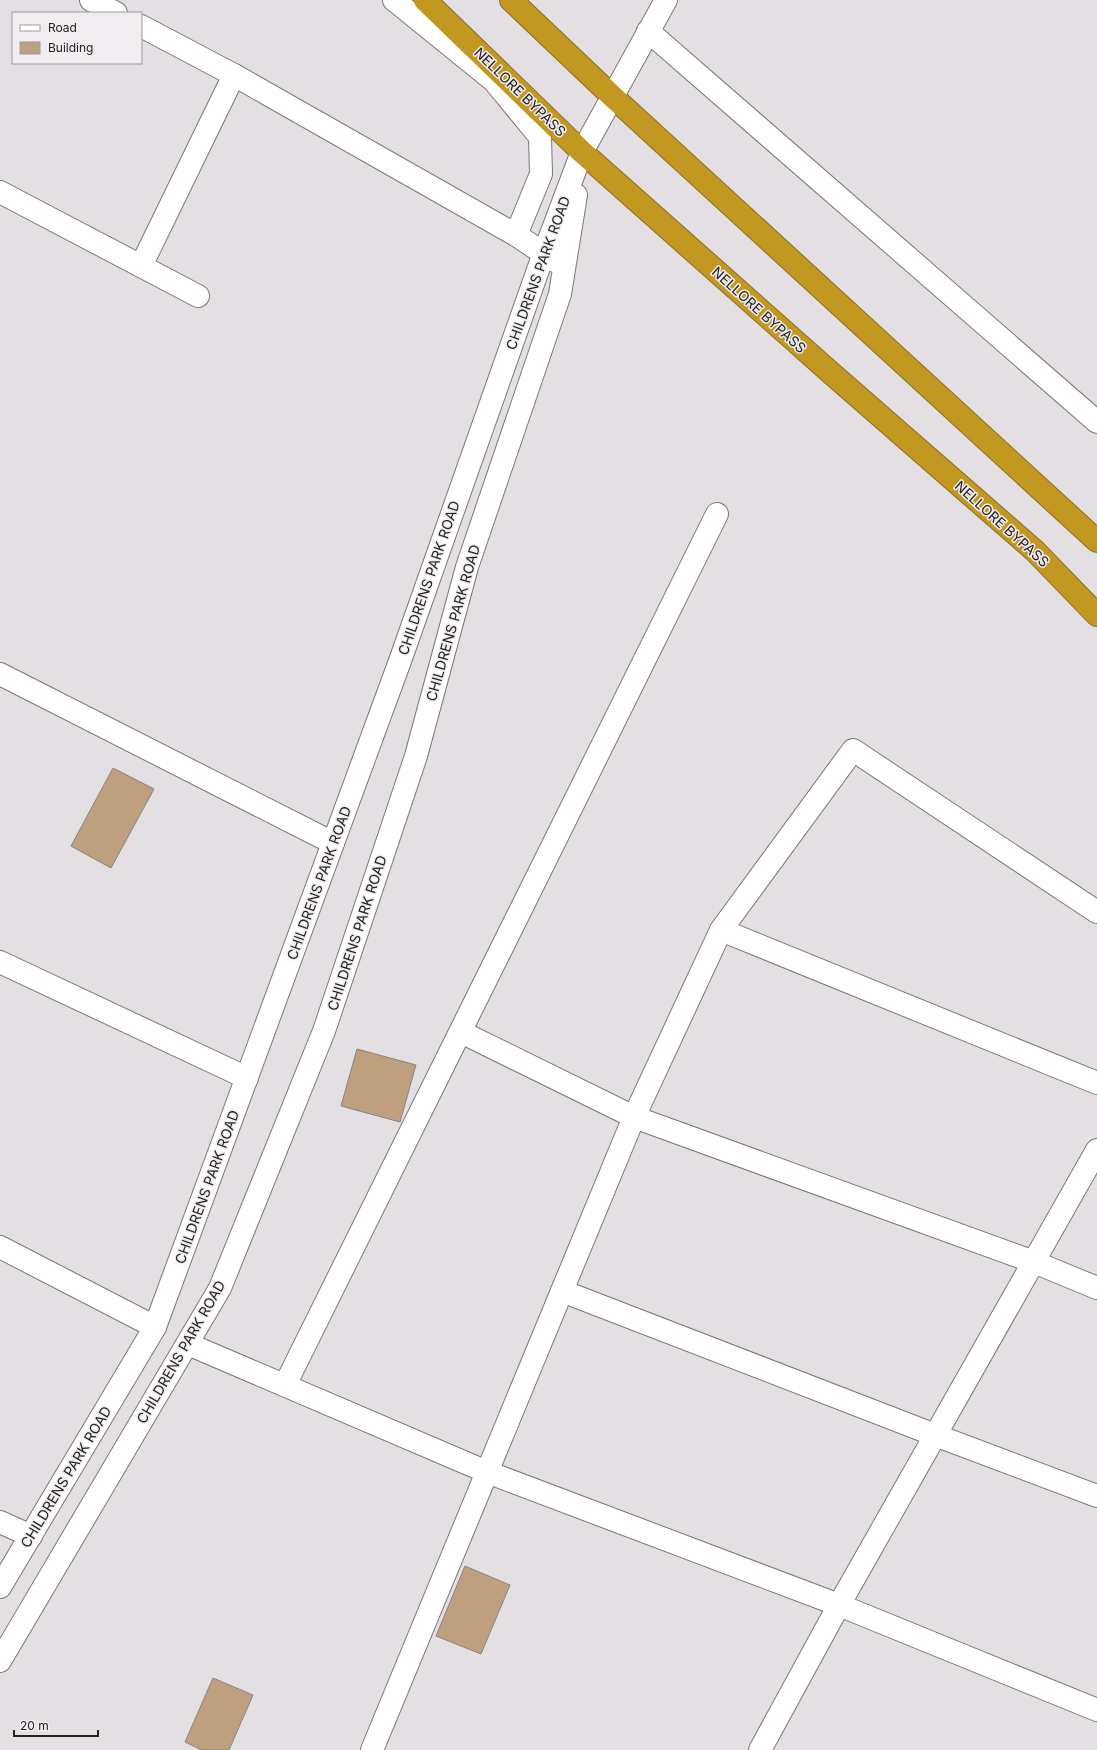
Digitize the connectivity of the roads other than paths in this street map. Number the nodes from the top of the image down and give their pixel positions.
1 (91, 0) edge
2 (394, 0) edge
3 (425, 0) edge
4 (511, 0) edge
5 (666, 0) edge
6 (114, 12) edge
7 (142, 27) edge
8 (648, 31) junction
9 (234, 75) junction
10 (612, 96) junction
11 (582, 152) junction
12 (0, 192) edge
13 (516, 235) junction
14 (544, 253) junction
15 (141, 266) junction
16 (565, 269) junction
17 (198, 296) dead end
18 (1097, 422) edge
19 (717, 514) dead end
20 (1097, 541) edge
21 (1097, 615) edge
22 (0, 674) edge
23 (333, 843) junction
24 (1097, 912) edge
25 (721, 930) junction
26 (0, 962) edge
27 (461, 1032) junction
28 (247, 1078) junction
29 (1097, 1083) edge
30 (634, 1117) junction
31 (1097, 1150) edge
32 (0, 1247) edge
33 (1034, 1262) junction
34 (1097, 1288) edge
35 (562, 1291) junction
36 (155, 1327) junction
37 (188, 1344) junction
38 (285, 1385) junction
39 (935, 1435) junction
40 (487, 1472) junction
41 (1097, 1496) edge
42 (0, 1522) edge
43 (31, 1536) junction
44 (0, 1587) edge
45 (839, 1605) junction
46 (0, 1661) edge
47 (1097, 1710) edge
48 (372, 1750) edge
49 (760, 1750) edge

1 - 6 street
2 - 13 street
3 - 11 highway, NELLORE BYPASS
4 - 10 highway
5 - 8 street
7 - 9 street
8 - 10 street
8 - 18 street
9 - 13 street
9 - 15 street
10 - 11 street
10 - 20 highway
11 - 14 street, CHILDRENS PARK ROAD
11 - 16 street, CHILDRENS PARK ROAD
11 - 21 highway, NELLORE BYPASS
12 - 15 street
13 - 14 street
14 - 16 street
14 - 23 street, CHILDRENS PARK ROAD
15 - 17 street
16 - 37 street, CHILDRENS PARK ROAD
19 - 27 street
22 - 23 street
23 - 28 street, CHILDRENS PARK ROAD
24 - 25 street
25 - 29 street
25 - 30 street
26 - 28 street
27 - 30 street
27 - 38 street
28 - 36 street, CHILDRENS PARK ROAD
30 - 33 street
30 - 35 street
31 - 33 street
32 - 36 street
33 - 34 street
33 - 39 street
35 - 39 street
35 - 40 street
36 - 43 street, CHILDRENS PARK ROAD
37 - 38 street
37 - 46 street, CHILDRENS PARK ROAD
38 - 40 street
39 - 41 street
39 - 45 street
40 - 45 street
40 - 48 street
42 - 43 street
43 - 44 street, CHILDRENS PARK ROAD
45 - 47 street
45 - 49 street

